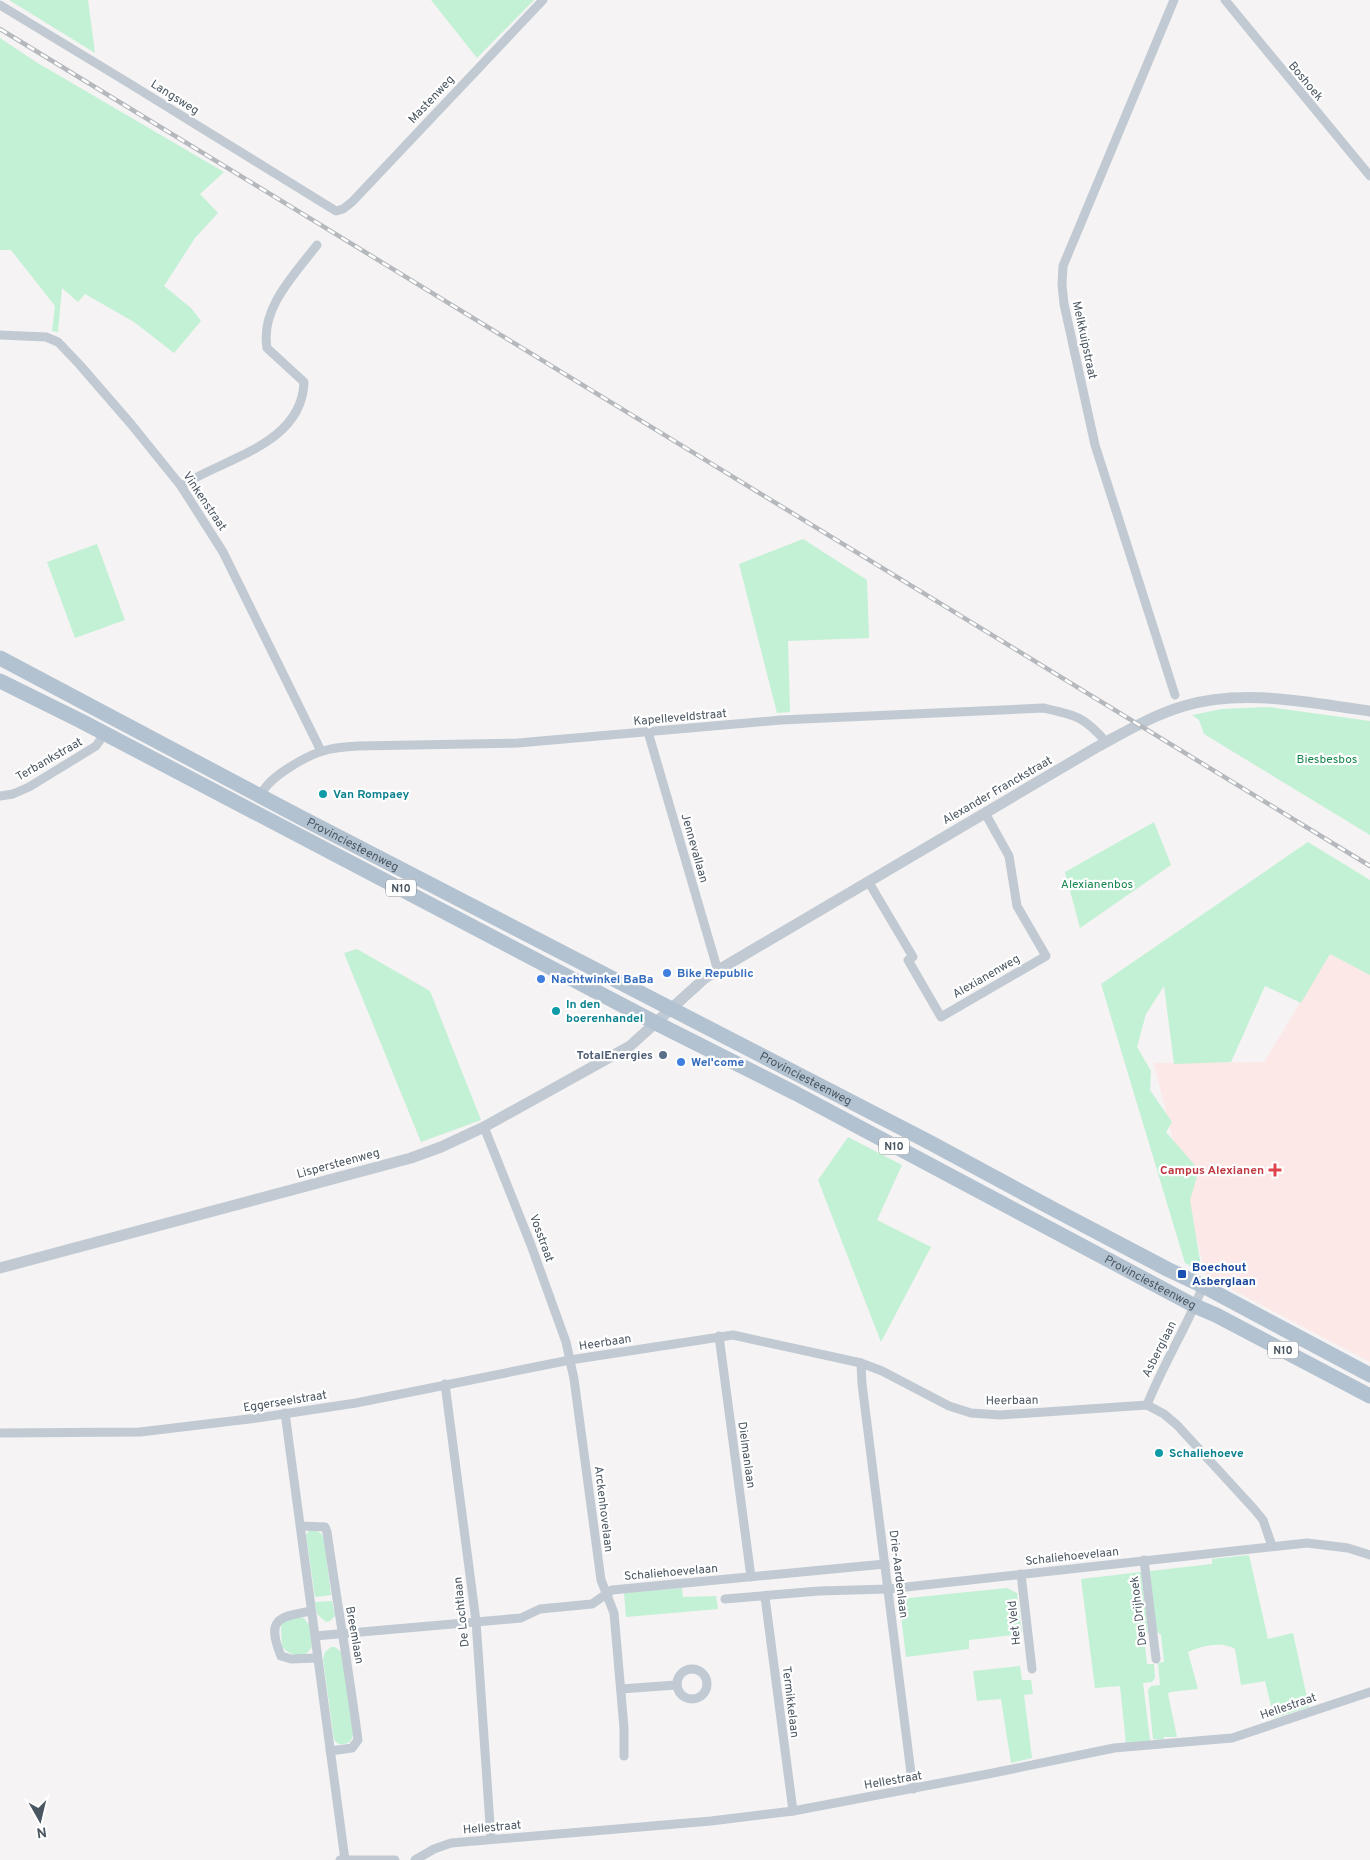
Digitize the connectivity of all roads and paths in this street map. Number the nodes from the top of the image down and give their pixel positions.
1 (543, 0) edge
2 (1174, 0) edge
3 (1225, 0) edge
4 (0, 5) edge
5 (1370, 176) edge
6 (336, 211) joint
7 (317, 245) dead end
8 (0, 335) edge
9 (181, 486) junction
10 (0, 658) edge
11 (0, 681) edge
12 (1175, 695) dead end
13 (1370, 711) edge
14 (648, 732) junction
15 (105, 733) junction
16 (1106, 742) junction
17 (321, 751) junction
18 (242, 786) junction
19 (223, 795) junction
20 (0, 796) edge
21 (261, 796) junction
22 (985, 813) junction
23 (868, 882) junction
24 (718, 971) junction
25 (671, 1009) junction
26 (656, 1023) junction
27 (484, 1127) junction
28 (0, 1268) edge
29 (1203, 1286) junction
30 (1195, 1306) junction
31 (719, 1336) junction
32 (570, 1360) junction
33 (861, 1363) junction
34 (1370, 1375) edge
35 (445, 1384) junction
36 (1370, 1396) edge
37 (1148, 1405) junction
38 (285, 1413) junction
39 (0, 1433) edge
40 (301, 1526) junction
41 (1272, 1546) junction
42 (1370, 1555) edge
43 (1144, 1560) junction
44 (885, 1564) junction
45 (1021, 1574) junction
46 (751, 1578) junction
47 (888, 1589) junction
48 (606, 1594) junction
49 (764, 1597) junction
50 (725, 1599) dead end
51 (311, 1611) junction
52 (476, 1621) junction
53 (343, 1634) junction
54 (315, 1636) junction
55 (317, 1658) junction
56 (1156, 1660) dead end
57 (1032, 1669) dead end
58 (676, 1685) dead end
59 (620, 1689) junction
60 (1370, 1692) edge
61 (330, 1751) junction
62 (624, 1756) dead end
63 (913, 1789) junction
64 (793, 1810) junction
65 (491, 1839) junction
66 (340, 1860) edge
67 (345, 1860) edge
68 (395, 1860) edge
69 (415, 1860) edge

1 - 6 street, Mastenweg
2 - 12 street, Melkkuipstraat
3 - 5 street, Boshoek
4 - 6 street, Langsweg
7 - 9 street
8 - 9 street, Vinkenstraat
9 - 17 street, Vinkenstraat
10 - 18 main road, Provinciesteenweg / N10
11 - 15 main road, Provinciesteenweg / N10
13 - 16 street, Alexander Franckstraat
14 - 16 street, Kapelleveldstraat
14 - 17 street, Kapelleveldstraat
14 - 24 street, Jennevallaan
15 - 19 main road, Provinciesteenweg / N10
15 - 20 street, Terbankstraat
16 - 22 street, Alexander Franckstraat
17 - 21 street, Kapelleveldstraat
18 - 19 main road
18 - 21 main road, Provinciesteenweg / N10
19 - 26 main road, Provinciesteenweg / N10
21 - 25 main road, Provinciesteenweg / N10
22 - 23 street, Alexander Franckstraat
22 - 23 street, Alexianenweg
23 - 24 street, Alexander Franckstraat
24 - 25 street, Alexander Franckstraat
25 - 26 street, Alexander Franckstraat
25 - 29 main road, Provinciesteenweg / N10
26 - 27 street, Lispersteenweg
26 - 30 main road, Provinciesteenweg / N10
27 - 28 street, Lispersteenweg
27 - 32 street, Vosstraat
29 - 30 street, Asberglaan
29 - 34 main road, Provinciesteenweg / N10
30 - 36 main road, Provinciesteenweg / N10
30 - 37 street, Asberglaan
31 - 32 street, Heerbaan
31 - 33 street, Heerbaan
31 - 46 street, Dielmanlaan
32 - 35 street, Eggerseelstraat
32 - 48 street, Arckenhovelaan
33 - 37 street, Heerbaan
33 - 44 street, Drie-Aardenlaan
35 - 38 street, Eggerseelstraat
35 - 52 street, De Lochtlaan
37 - 41 street
38 - 39 street, Eggerseelstraat
38 - 40 street
40 - 51 street
40 - 53 street, Breemlaan
41 - 42 street
41 - 43 street, Schaliehoevelaan
43 - 45 street, Schaliehoevelaan
43 - 56 street, Den Drijhoek
44 - 46 street, Schaliehoevelaan
44 - 47 street, Drie-Aardenlaan
45 - 47 street, Schaliehoevelaan
45 - 57 street, Het Veld
46 - 48 street, Schaliehoevelaan
47 - 49 street, Schaliehoevelaan
47 - 63 street, Drie-Aardenlaan
48 - 52 street, Schaliehoevelaan
48 - 59 street, Arckenhovelaan
49 - 50 street, Schaliehoevelaan
49 - 64 street, Termikkelaan
51 - 54 street
51 - 55 street
52 - 53 street, Schaliehoevelaan
52 - 65 street, De Lochtlaan
53 - 54 street, Schaliehoevelaan
53 - 61 street, Breemlaan
54 - 55 street
55 - 61 street
58 - 59 street
59 - 62 street, Arckenhovelaan
60 - 63 street, Hellestraat
61 - 67 street
63 - 64 street, Hellestraat
64 - 65 street, Hellestraat
65 - 69 street, Hellestraat
66 - 67 street
67 - 68 street

